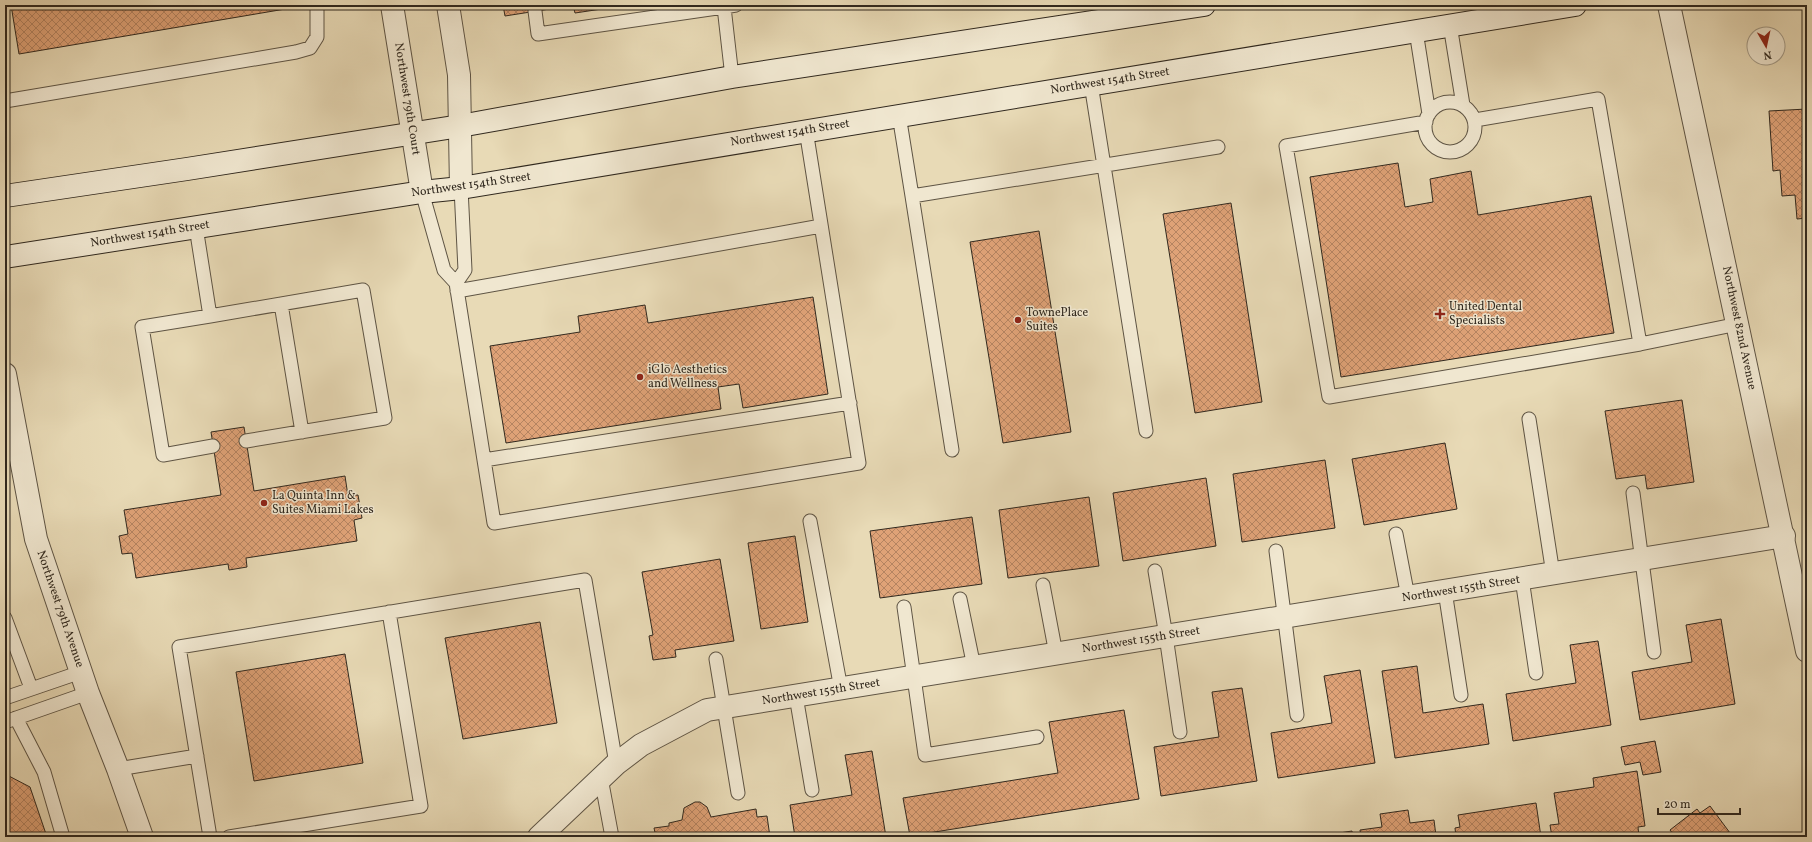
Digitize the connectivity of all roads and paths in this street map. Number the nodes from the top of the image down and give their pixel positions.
1 (317, 5) edge
2 (392, 5) edge
3 (448, 5) edge
4 (1204, 5) edge
5 (1575, 5) edge
6 (1669, 5) edge
7 (728, 6) edge
8 (535, 12) dead end
9 (1450, 26) junction
10 (1416, 31) junction
11 (732, 77) junction
12 (1091, 84) junction
13 (5, 101) edge
14 (1463, 105) junction
15 (899, 115) junction
16 (1427, 118) junction
17 (1475, 120) junction
18 (460, 126) junction
19 (806, 130) junction
20 (413, 133) junction
21 (1218, 147) dead end
22 (1104, 165) junction
23 (461, 188) junction
24 (422, 192) junction
25 (5, 196) edge
26 (912, 196) junction
27 (822, 226) junction
28 (196, 228) junction
29 (5, 257) edge
30 (456, 287) junction
31 (281, 304) junction
32 (210, 316) junction
33 (1738, 324) junction
34 (1640, 344) junction
35 (5, 374) edge
36 (850, 403) junction
37 (1529, 419) dead end
38 (1146, 430) dead end
39 (302, 432) junction
40 (246, 441) dead end
41 (213, 446) dead end
42 (952, 450) dead end
43 (484, 460) junction
44 (1633, 493) dead end
45 (810, 522) dead end
46 (1396, 534) dead end
47 (1784, 536) junction
48 (1276, 552) dead end
49 (1641, 560) junction
50 (1154, 571) dead end
51 (1553, 574) junction
52 (1522, 579) junction
53 (1043, 585) dead end
54 (1446, 592) junction
55 (1408, 597) junction
56 (960, 599) dead end
57 (904, 607) dead end
58 (389, 612) junction
59 (5, 618) edge
60 (1284, 618) junction
61 (1166, 636) junction
62 (1807, 650) edge
63 (1654, 652) dead end
64 (1056, 654) junction
65 (716, 659) dead end
66 (974, 667) junction
67 (81, 672) junction
68 (1536, 674) dead end
69 (914, 677) junction
70 (31, 688) junction
71 (841, 689) junction
72 (88, 693) junction
73 (1461, 695) dead end
74 (796, 696) junction
75 (5, 698) edge
76 (724, 708) junction
77 (1297, 715) dead end
78 (10, 720) edge
79 (1180, 732) dead end
80 (1037, 737) dead end
81 (197, 756) junction
82 (118, 769) junction
83 (608, 771) junction
84 (812, 790) dead end
85 (738, 793) dead end
86 (63, 837) edge
87 (142, 837) edge
88 (210, 837) edge
89 (229, 837) edge
90 (539, 837) edge
91 (612, 837) edge

1 - 13 lane
2 - 20 street, Northwest 79th Court
3 - 18 street
4 - 11 street
5 - 9 street, Northwest 154th Street
6 - 33 street, Northwest 82nd Avenue
7 - 8 lane
7 - 11 lane
9 - 10 street, Northwest 154th Street
9 - 14 lane
10 - 12 street, Northwest 154th Street
10 - 16 lane
11 - 18 street
12 - 15 street, Northwest 154th Street
12 - 22 lane
14 - 16 lane
14 - 17 lane
15 - 19 street, Northwest 154th Street
15 - 26 lane
16 - 17 lane
16 - 34 lane
17 - 34 lane
18 - 20 street
18 - 23 street
19 - 23 street, Northwest 154th Street
19 - 27 lane
20 - 24 street, Northwest 79th Court
20 - 25 street
21 - 22 lane
22 - 26 lane
22 - 38 lane
23 - 24 street, Northwest 154th Street
23 - 30 lane
24 - 28 street, Northwest 154th Street
24 - 30 lane
26 - 42 lane
27 - 30 lane
27 - 36 lane
28 - 29 street, Northwest 154th Street
28 - 32 lane
30 - 43 lane
31 - 32 lane
31 - 39 lane
31 - 39 lane
32 - 41 lane
33 - 34 lane
33 - 47 street, Northwest 82nd Avenue
35 - 67 street, Northwest 79th Avenue
36 - 43 lane
36 - 43 lane
37 - 51 lane
39 - 40 lane
44 - 49 lane
45 - 71 lane
46 - 55 lane
47 - 49 street, Northwest 155th Street
47 - 62 street, Northwest 82nd Avenue
48 - 60 lane
49 - 51 street, Northwest 155th Street
49 - 63 lane
50 - 61 lane
51 - 52 street, Northwest 155th Street
52 - 54 street, Northwest 155th Street
52 - 68 lane
53 - 64 lane
54 - 55 street, Northwest 155th Street
54 - 73 lane
55 - 60 street, Northwest 155th Street
56 - 66 lane
57 - 69 lane
58 - 81 lane
58 - 83 lane
58 - 89 lane
59 - 70 lane
60 - 61 street, Northwest 155th Street
60 - 77 lane
61 - 64 street, Northwest 155th Street
61 - 79 lane
64 - 66 street, Northwest 155th Street
65 - 76 lane
66 - 69 street, Northwest 155th Street
67 - 70 lane
67 - 72 street, Northwest 79th Avenue
69 - 71 street, Northwest 155th Street
69 - 80 lane
70 - 75 lane
71 - 74 street, Northwest 155th Street
72 - 78 lane
72 - 82 street, Northwest 79th Avenue
74 - 76 street, Northwest 155th Street
74 - 84 lane
76 - 83 street, Northwest 155th Street
76 - 85 lane
78 - 86 lane
81 - 82 lane
81 - 88 lane
82 - 87 street, Northwest 79th Avenue
83 - 90 street, Northwest 155th Street
83 - 91 lane

